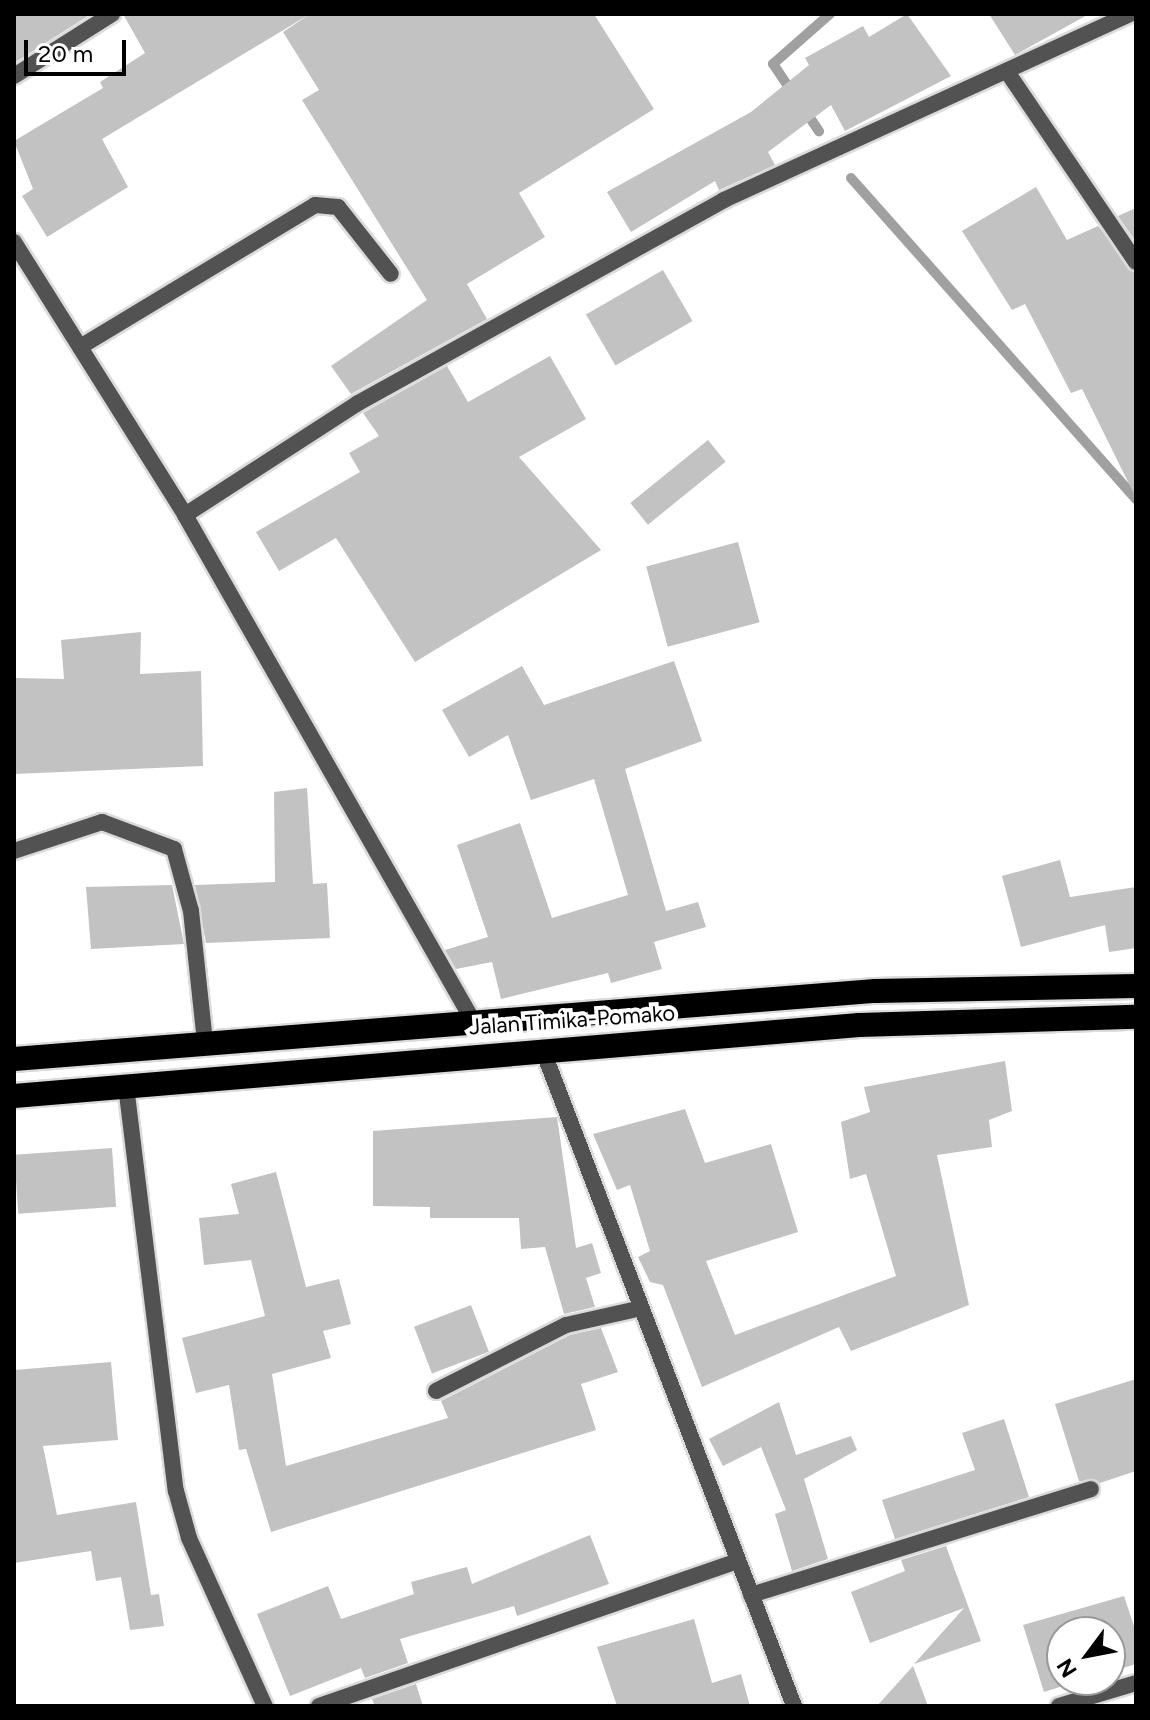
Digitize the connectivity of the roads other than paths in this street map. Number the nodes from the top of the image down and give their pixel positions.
1 (112, 14) edge
2 (1131, 14) edge
3 (1008, 73) junction
4 (14, 76) edge
5 (14, 242) edge
6 (1136, 262) edge
7 (391, 274) dead end
8 (80, 347) junction
9 (185, 515) junction
10 (14, 851) edge
11 (1136, 986) edge
12 (1136, 1017) edge
13 (473, 1021) junction
14 (205, 1041) junction
15 (542, 1048) junction
16 (14, 1059) edge
17 (126, 1086) junction
18 (14, 1096) edge
19 (637, 1309) junction
20 (436, 1391) dead end
21 (1091, 1489) dead end
22 (737, 1561) junction
23 (751, 1595) junction
24 (1136, 1683) edge
25 (265, 1706) edge
26 (319, 1706) edge
27 (794, 1706) edge
28 (1059, 1706) edge

1 - 4 street
2 - 3 street
3 - 6 street
3 - 9 street
5 - 8 street
7 - 8 street
8 - 9 street
9 - 13 street
10 - 14 street
11 - 13 highway, Jalan Timika-Pomako
12 - 15 highway, Jalan Timika-Pomako
13 - 14 highway, Jalan Timika-Pomako
14 - 16 highway, Jalan Timika-Pomako
15 - 17 highway, Jalan Timika-Pomako
15 - 19 street
17 - 18 highway, Jalan Timika-Pomako
17 - 25 street
19 - 20 street
19 - 22 street
21 - 23 street
22 - 23 street
22 - 26 street
23 - 27 street
24 - 28 street

